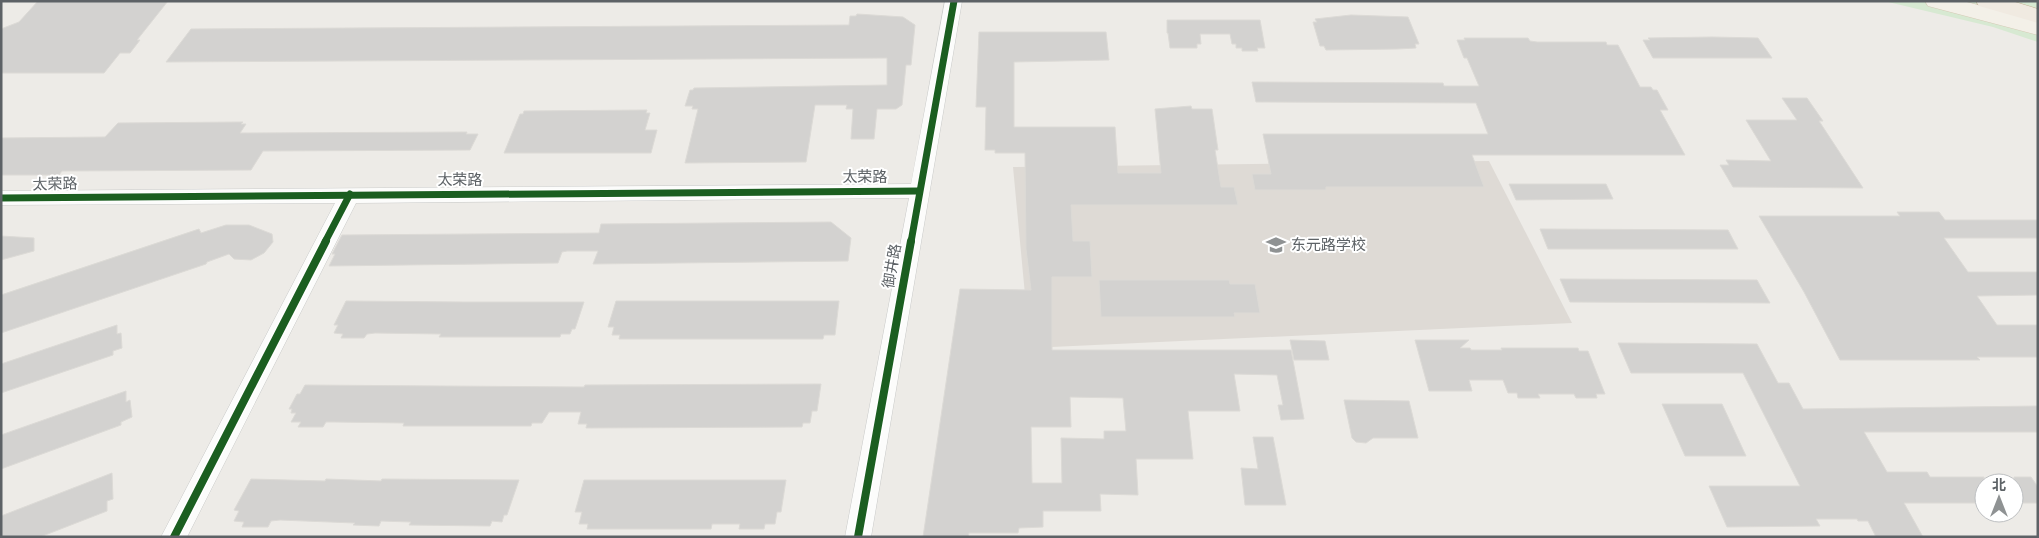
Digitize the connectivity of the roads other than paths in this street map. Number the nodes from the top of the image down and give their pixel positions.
1 (954, 1) edge
2 (1936, 1) edge
3 (1987, 1) edge
4 (2038, 16) edge
5 (2038, 28) edge
6 (919, 191) junction
7 (350, 194) junction
8 (1, 198) edge
9 (174, 537) edge
10 (858, 537) edge

1 - 6 street, 御井路
2 - 5 main road
3 - 4 highway
6 - 7 street, 太荣路
6 - 10 street, 御井路
7 - 8 street, 太荣路
7 - 9 street

